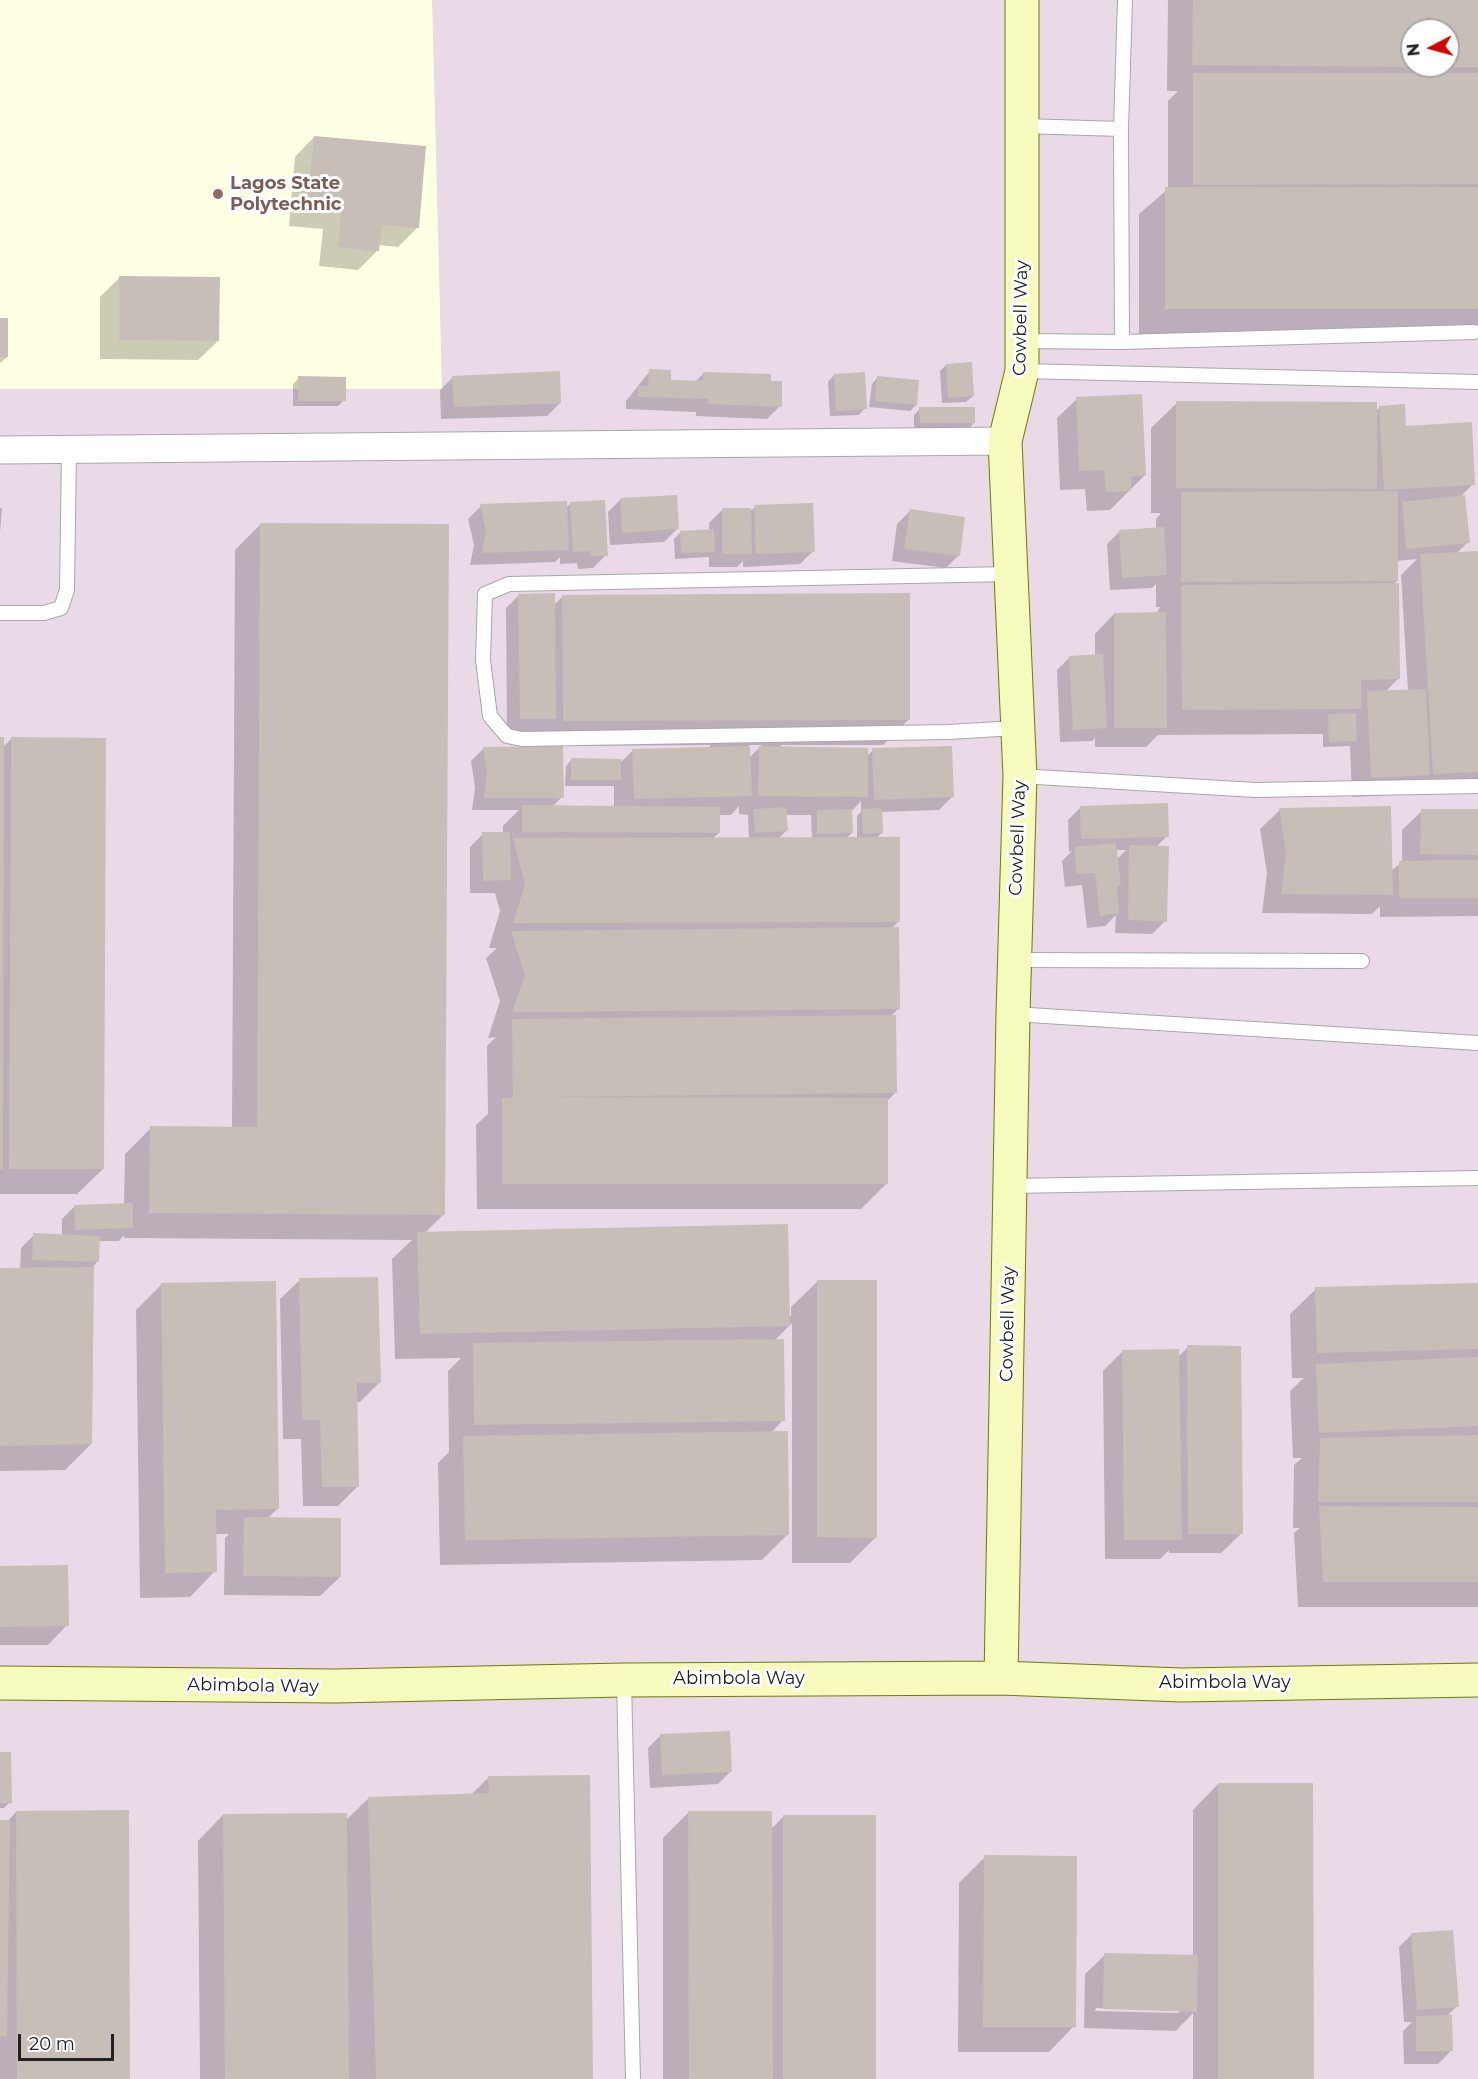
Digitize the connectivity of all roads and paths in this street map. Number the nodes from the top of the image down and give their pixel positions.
1 (1022, 0) edge
2 (1125, 0) edge
3 (1022, 126) junction
4 (1121, 129) junction
5 (1473, 332) dead end
6 (1122, 342) junction
7 (1023, 356) junction
8 (1478, 382) edge
9 (1005, 441) junction
10 (0, 450) edge
11 (69, 450) junction
12 (1010, 574) junction
13 (0, 613) edge
14 (1016, 728) junction
15 (1020, 776) junction
16 (1478, 786) edge
17 (1014, 960) junction
18 (1362, 960) dead end
19 (1013, 1014) junction
20 (1478, 1043) edge
21 (1478, 1178) edge
22 (1010, 1186) junction
23 (1001, 1678) junction
24 (624, 1680) junction
25 (1478, 1680) edge
26 (0, 1683) edge
27 (633, 2079) edge

1 - 3 street, Cowbell Way
2 - 4 lane
3 - 4 lane
3 - 7 street, Cowbell Way
4 - 6 lane
5 - 6 lane
6 - 7 lane
7 - 8 lane
7 - 9 street, Cowbell Way
9 - 11 street
9 - 12 street, Cowbell Way
10 - 11 street
11 - 13 lane
12 - 14 street, Cowbell Way
12 - 14 lane
14 - 15 street, Cowbell Way
15 - 16 lane
15 - 17 street, Cowbell Way
17 - 18 lane
17 - 19 street, Cowbell Way
19 - 20 lane
19 - 22 street, Cowbell Way
21 - 22 lane
22 - 23 street, Cowbell Way
23 - 24 street, Abimbola Way
23 - 25 street, Abimbola Way
24 - 26 street, Abimbola Way
24 - 27 lane

